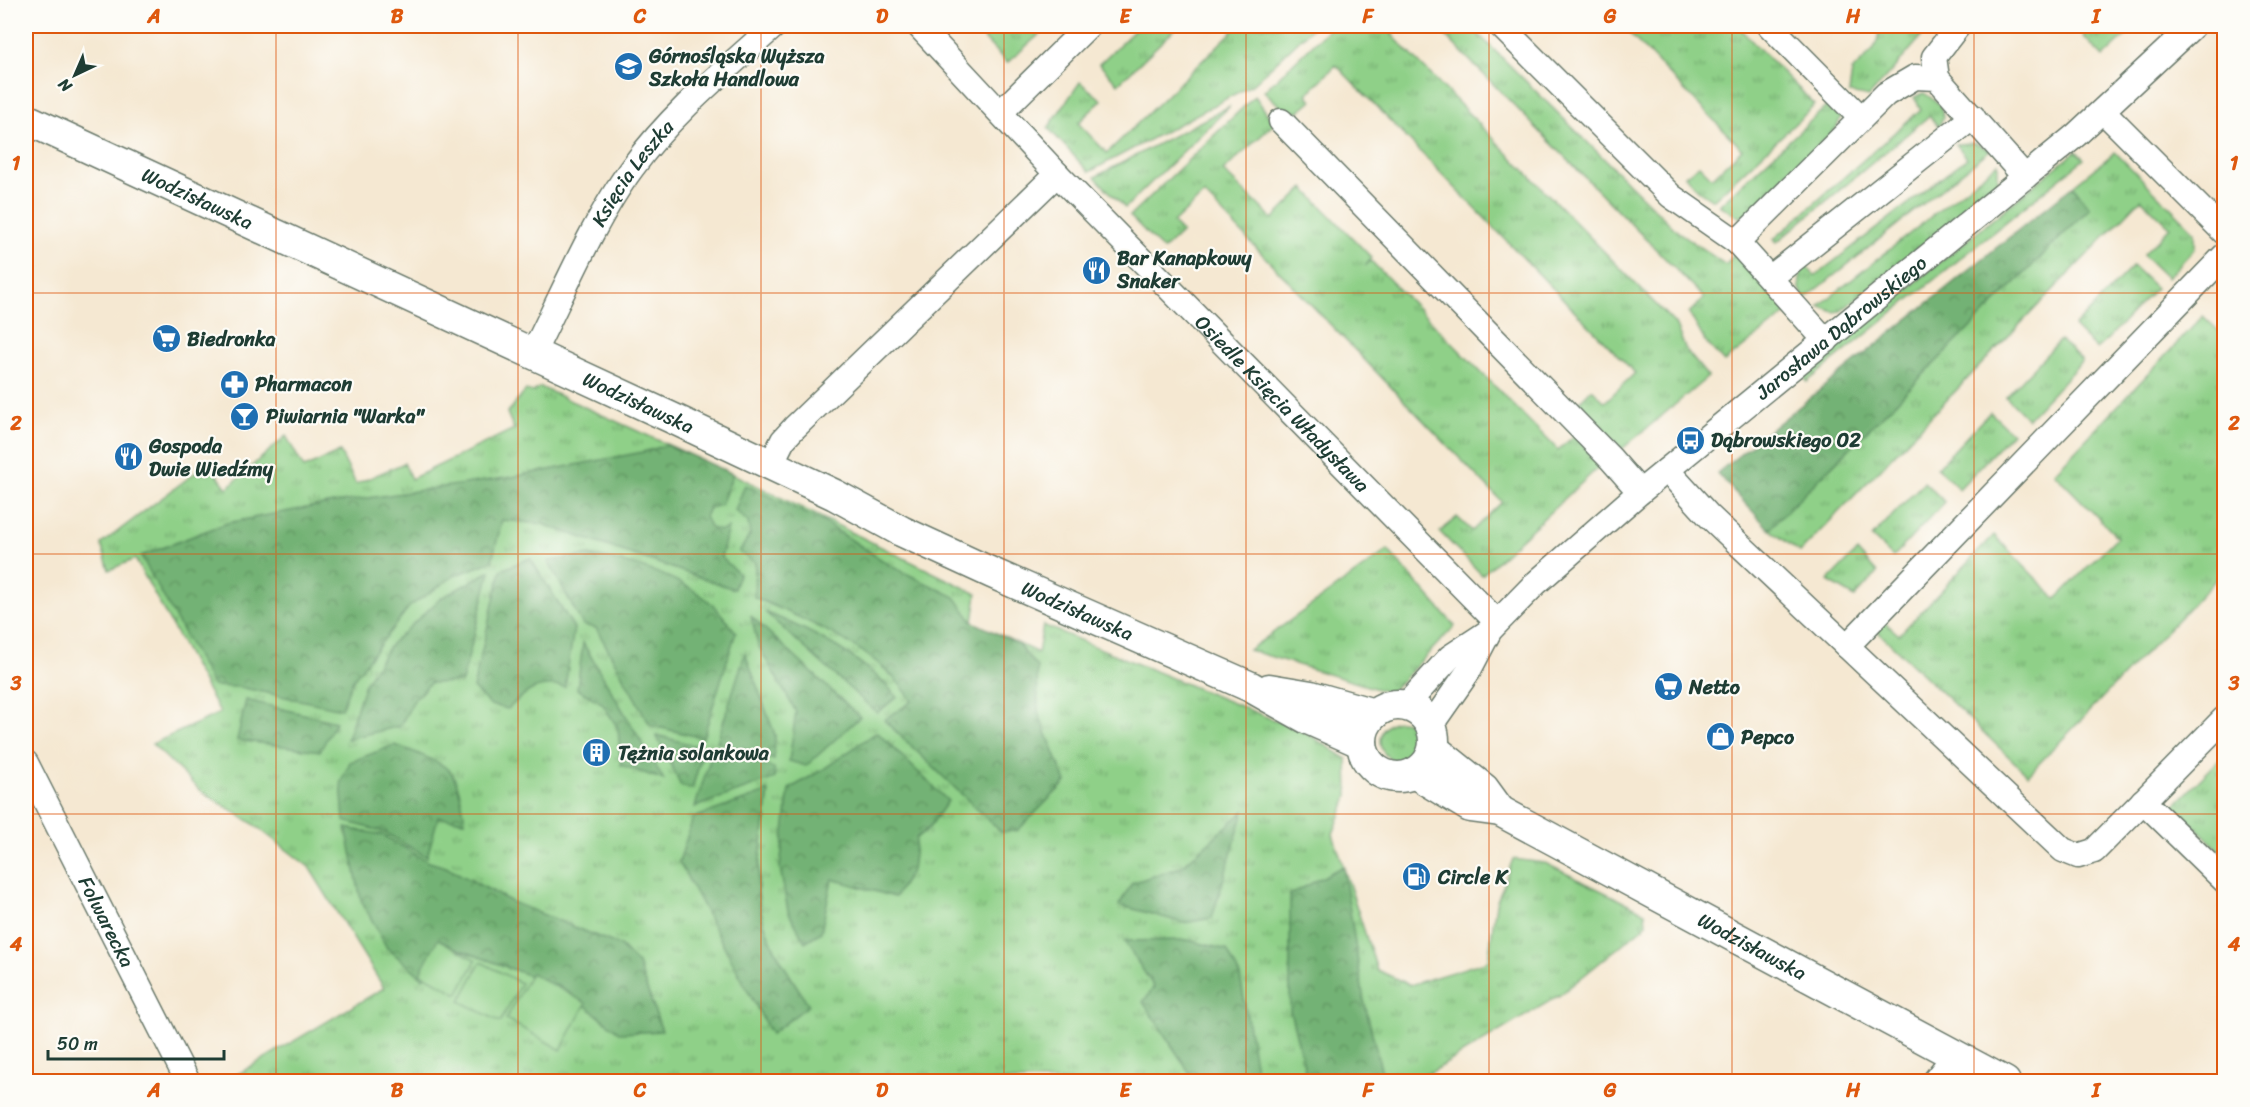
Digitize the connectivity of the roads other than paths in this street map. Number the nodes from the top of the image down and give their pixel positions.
1 (774, 26) edge
2 (919, 26) edge
3 (1088, 26) edge
4 (1501, 26) edge
5 (1770, 26) edge
6 (1958, 26) edge
7 (2193, 26) edge
8 (1937, 78) junction
9 (2103, 111) junction
10 (1001, 112) junction
11 (1973, 117) junction
12 (1861, 118) junction
13 (26, 119) edge
14 (1281, 121) dead end
15 (1057, 174) junction
16 (2025, 177) junction
17 (2224, 232) edge
18 (1737, 242) junction
19 (2224, 256) edge
20 (1770, 278) junction
21 (1826, 341) junction
22 (533, 353) junction
23 (771, 464) junction
24 (1667, 470) junction
25 (1640, 492) junction
26 (1494, 626) junction
27 (1847, 646) junction
28 (1251, 687) junction
29 (1406, 705) junction
30 (1374, 714) junction
31 (2224, 719) edge
32 (1433, 737) junction
33 (1362, 743) junction
34 (26, 763) edge
35 (1414, 773) junction
36 (2143, 801) junction
37 (1500, 811) junction
38 (2224, 880) edge
39 (1954, 1055) junction
40 (188, 1082) edge
41 (1934, 1082) edge
42 (2005, 1082) edge

1 - 22 street, Księcia Leszka
2 - 10 street, Osiedle Księcia Władysława
3 - 10 street
4 - 18 street
5 - 12 street
6 - 8 street
7 - 9 street, Jarosława Dąbrowskiego
8 - 11 street
8 - 12 street
9 - 16 street, Jarosława Dąbrowskiego
9 - 17 street
10 - 15 street, Osiedle Księcia Władysława
11 - 16 street
11 - 20 street
12 - 18 street
13 - 22 street, Wodzisławska
14 - 25 street
15 - 23 street
15 - 26 street, Osiedle Księcia Władysława
16 - 21 street, Jarosława Dąbrowskiego
18 - 20 street
19 - 27 street
20 - 21 street
21 - 24 street, Jarosława Dąbrowskiego
22 - 23 street, Wodzisławska
23 - 28 street, Wodzisławska
24 - 25 street, Jarosława Dąbrowskiego
24 - 27 street
25 - 26 street, Jarosława Dąbrowskiego
26 - 29 street, Jarosława Dąbrowskiego
26 - 32 street, Jarosława Dąbrowskiego
27 - 36 street
28 - 30 street, Wodzisławska
28 - 33 street, Wodzisławska
29 - 30 street
29 - 32 street
30 - 33 street
31 - 36 street
32 - 35 street
32 - 37 street, Wodzisławska
33 - 35 street
34 - 40 street, Folwarecka
35 - 37 street, Wodzisławska
36 - 38 street
37 - 39 street, Wodzisławska
39 - 41 street
39 - 42 street, Wodzisławska

